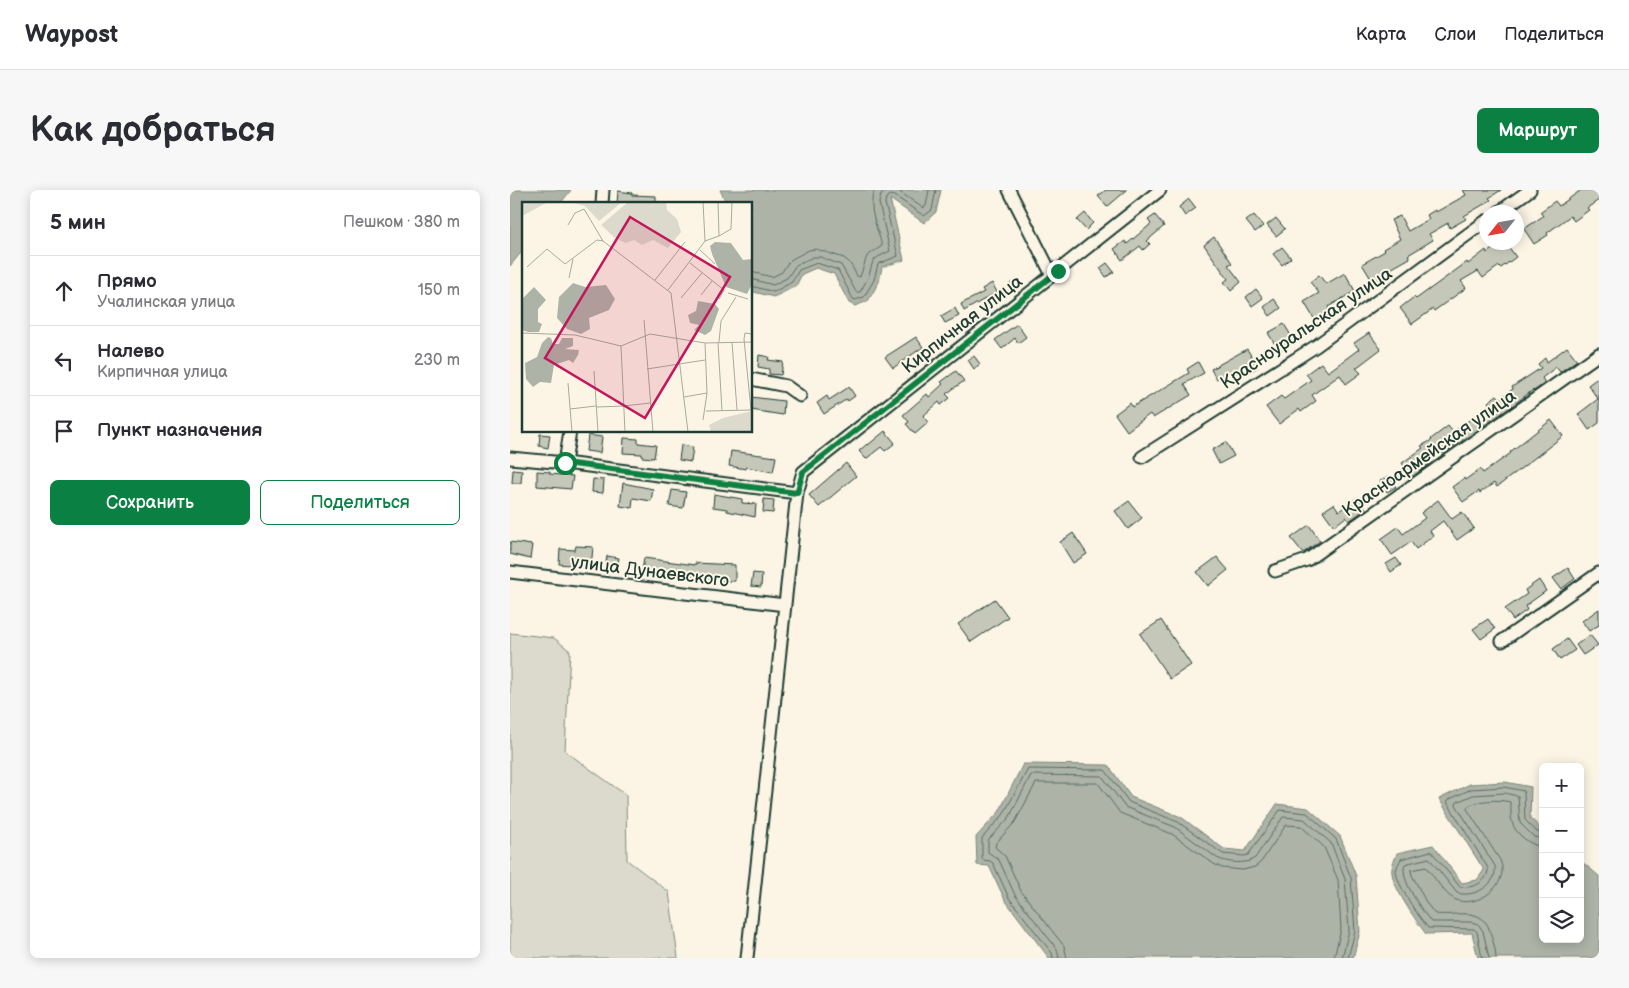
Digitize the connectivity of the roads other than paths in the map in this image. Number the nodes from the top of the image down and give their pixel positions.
1 (1009, 190) edge
2 (1160, 190) edge
3 (1530, 190) edge
4 (1509, 205) edge
5 (1479, 227) edge
6 (1052, 275) junction
7 (1599, 354) edge
8 (752, 379) edge
9 (800, 396) dead end
10 (570, 432) edge
11 (510, 458) edge
12 (1142, 458) dead end
13 (565, 463) junction
14 (797, 493) junction
15 (1276, 571) dead end
16 (510, 572) edge
17 (1599, 573) edge
18 (785, 605) junction
19 (1502, 641) dead end
20 (747, 958) edge

1 - 6 street
2 - 6 street, Кирпичная улица
3 - 4 street
5 - 12 street, Красноуральская улица
6 - 14 street, Кирпичная улица
7 - 15 street, Красноармейская улица
8 - 9 street
10 - 13 street
11 - 13 street
13 - 14 street
14 - 18 street, Кирпичная улица
16 - 18 street, улица Дунаевского
17 - 19 street
18 - 20 street, Кирпичная улица

